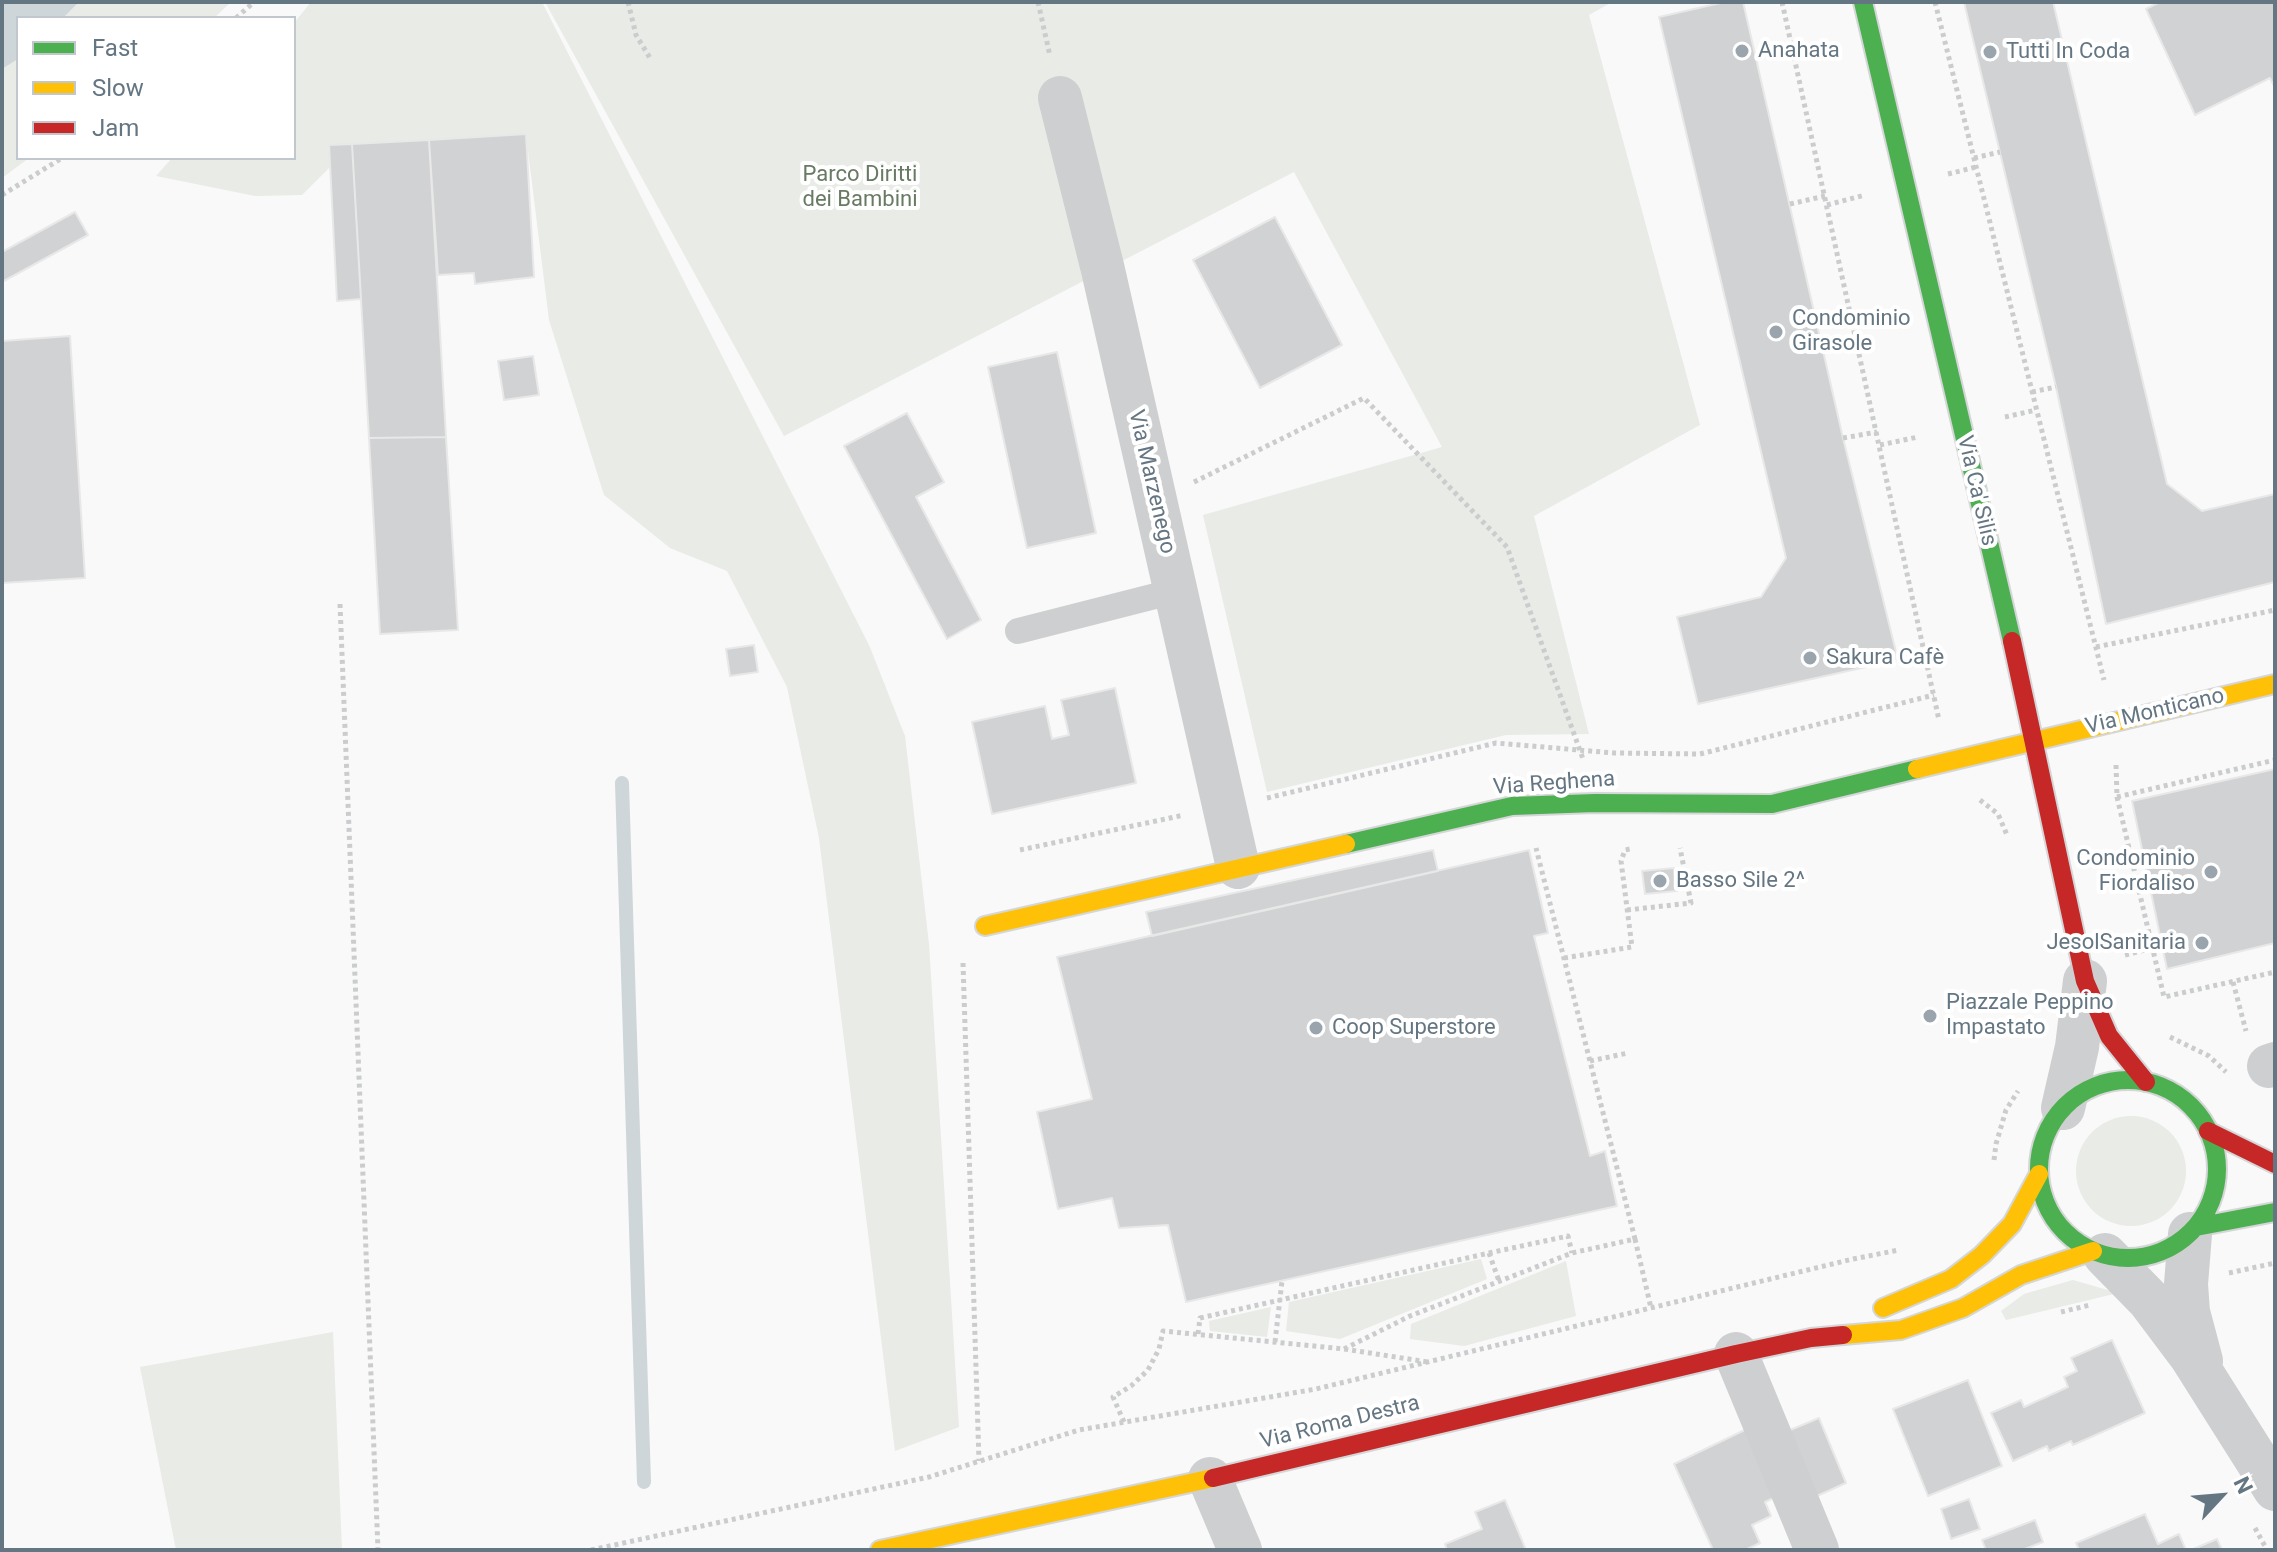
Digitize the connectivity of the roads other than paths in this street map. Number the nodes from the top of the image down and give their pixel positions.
1 (1863, 2) edge
2 (1056, 78) road end
3 (1175, 591) junction
4 (1018, 631) dead end
5 (2275, 684) edge
6 (2035, 741) junction
7 (1238, 867) junction
8 (985, 926) road end
9 (2085, 981) junction
10 (2146, 1082) junction
11 (2063, 1108) junction
12 (2208, 1131) junction
13 (2275, 1164) edge
14 (2039, 1174) junction
15 (2275, 1212) edge
16 (2193, 1230) junction
17 (2099, 1253) junction
18 (1811, 1338) junction
19 (1736, 1354) junction
20 (2206, 1378) junction
21 (1210, 1479) junction
22 (2264, 1507) edge
23 (880, 1550) edge
24 (1240, 1550) edge
25 (1817, 1550) edge

1 - 6 street, Via Ca' Silis
2 - 3 street, Via Marzenego
3 - 4 lane
3 - 7 street, Via Marzenego
5 - 6 street, Via Monticano
6 - 7 street, Via Reghena
6 - 9 street, Via Ca' Silis
7 - 8 street, Via Reghena
9 - 10 street, Via Ca' Silis
9 - 11 street, Via Ca' Silis
10 - 11 street, Via Roma Destra
10 - 12 street, Via Roma Destra
11 - 14 street, Via Roma Destra
12 - 13 street, Via Roma Destra
12 - 16 street, Via Roma Destra
14 - 17 street, Via Roma Destra
14 - 18 street, Via Roma Destra
15 - 16 street, Via Roma Destra
16 - 17 street, Via Roma Destra
16 - 20 street
17 - 18 street, Via Roma Destra
17 - 20 street
18 - 19 street, Via Roma Destra
19 - 21 street, Via Roma Destra
19 - 25 street
20 - 22 street
21 - 23 street, Via Roma Destra
21 - 24 street

